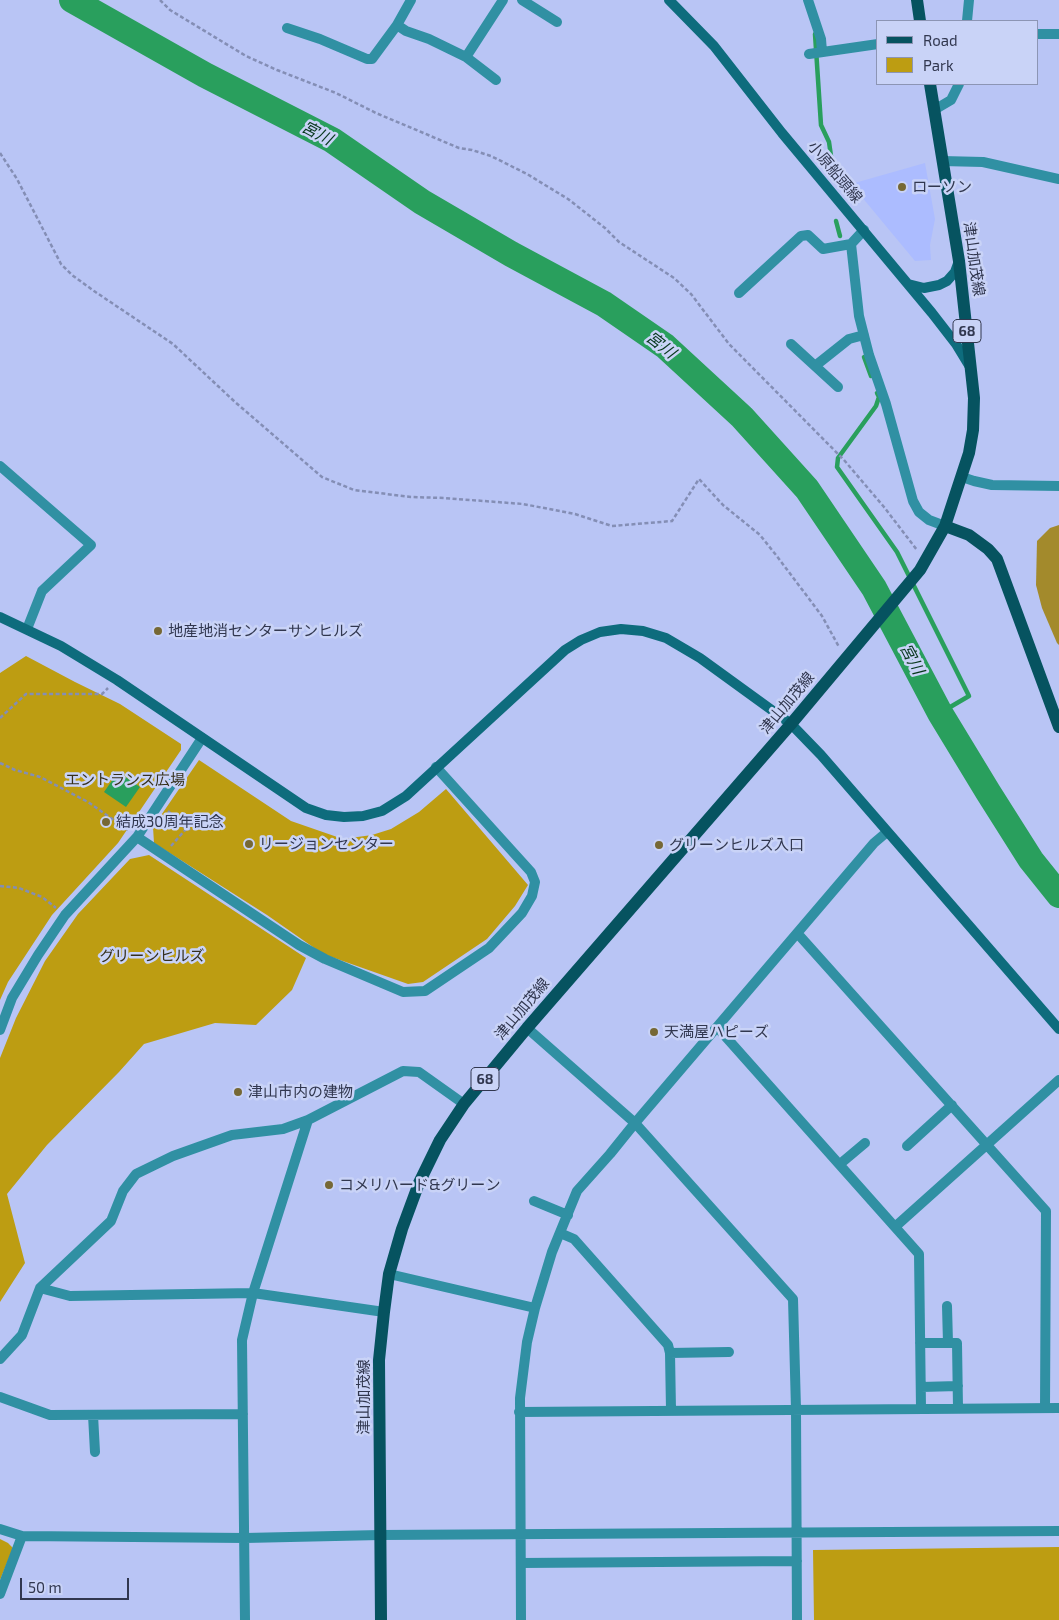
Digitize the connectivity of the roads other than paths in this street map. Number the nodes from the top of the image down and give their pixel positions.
1 (411, 0) edge
2 (504, 0) edge
3 (522, 0) edge
4 (669, 0) edge
5 (808, 0) edge
6 (917, 0) edge
7 (969, 0) edge
8 (920, 20) edge
9 (966, 20) edge
10 (557, 22) dead end
11 (397, 25) junction
12 (286, 28) dead end
13 (1039, 34) edge
14 (1059, 34) edge
15 (876, 44) edge
16 (822, 52) junction
17 (809, 54) dead end
18 (466, 57) junction
19 (496, 80) dead end
20 (930, 85) edge
21 (958, 85) edge
22 (934, 110) junction
23 (942, 161) junction
24 (1059, 178) edge
25 (864, 230) junction
26 (851, 244) junction
27 (959, 261) junction
28 (908, 284) junction
29 (738, 293) dead end
30 (864, 335) junction
31 (791, 344) dead end
32 (815, 366) junction
33 (971, 370) junction
34 (838, 387) dead end
35 (0, 466) edge
36 (962, 477) junction
37 (1059, 486) edge
38 (945, 526) junction
39 (0, 617) edge
40 (27, 628) junction
41 (791, 724) junction
42 (1059, 727) edge
43 (202, 738) junction
44 (436, 767) junction
45 (887, 832) junction
46 (137, 837) junction
47 (798, 934) junction
48 (717, 1027) junction
49 (528, 1028) junction
50 (1059, 1029) edge
51 (0, 1030) edge
52 (1059, 1080) edge
53 (464, 1104) junction
54 (952, 1105) junction
55 (308, 1120) junction
56 (635, 1123) junction
57 (865, 1143) dead end
58 (987, 1144) junction
59 (907, 1146) dead end
60 (840, 1164) junction
61 (534, 1201) dead end
62 (568, 1215) junction
63 (896, 1226) junction
64 (560, 1233) junction
65 (389, 1274) junction
66 (40, 1288) junction
67 (253, 1293) junction
68 (947, 1306) dead end
69 (535, 1308) junction
70 (384, 1312) junction
71 (920, 1343) junction
72 (948, 1343) junction
73 (729, 1352) dead end
74 (670, 1353) junction
75 (0, 1359) edge
76 (958, 1386) junction
77 (921, 1387) junction
78 (0, 1396) edge
79 (921, 1408) junction
80 (958, 1408) junction
81 (1045, 1408) junction
82 (1059, 1408) edge
83 (796, 1409) junction
84 (671, 1410) junction
85 (519, 1412) junction
86 (93, 1414) junction
87 (243, 1414) junction
88 (95, 1452) dead end
89 (0, 1529) edge
90 (1059, 1531) edge
91 (797, 1533) junction
92 (520, 1534) junction
93 (380, 1535) junction
94 (22, 1536) junction
95 (245, 1538) junction
96 (797, 1561) junction
97 (520, 1563) junction
98 (0, 1594) edge
99 (245, 1620) edge
100 (381, 1620) edge
101 (521, 1620) edge
102 (797, 1620) edge

1 - 11 street
2 - 18 street
3 - 10 street
4 - 25 street, 小原船頭線
5 - 16 street
6 - 8 main road
7 - 9 street
11 - 12 street
11 - 18 street
13 - 14 street
15 - 16 street
16 - 17 street
18 - 19 street
20 - 22 main road, 津山加茂線 / 68
21 - 22 street
22 - 23 main road, 津山加茂線 / 68
23 - 24 street
23 - 27 main road, 津山加茂線 / 68
25 - 26 street
25 - 28 street, 小原船頭線
26 - 29 street
26 - 30 street
27 - 28 street
27 - 33 main road, 津山加茂線 / 68
28 - 33 street, 小原船頭線
30 - 32 street
30 - 38 street
31 - 32 street
32 - 34 street
33 - 36 main road, 津山加茂線 / 68
35 - 40 street
36 - 37 street
36 - 38 main road, 津山加茂線 / 68
38 - 41 main road, 津山加茂線 / 68
38 - 42 main road
39 - 40 street
40 - 43 street
41 - 44 street
41 - 45 street
41 - 49 main road, 津山加茂線 / 68
43 - 44 street
43 - 46 street
44 - 46 street
45 - 47 street
45 - 50 street
46 - 51 street
47 - 48 street
47 - 54 street
48 - 56 street
48 - 60 street
49 - 53 main road, 津山加茂線 / 68
49 - 56 street
52 - 58 street
53 - 55 street
53 - 65 main road, 津山加茂線 / 68
54 - 58 street
54 - 59 street
55 - 66 street
55 - 67 street
56 - 62 street
56 - 83 street
57 - 60 street
58 - 63 street
58 - 81 street
60 - 63 street
61 - 62 street
62 - 64 street
63 - 71 street
64 - 69 street
64 - 74 street
65 - 69 street
65 - 70 main road, 津山加茂線 / 68
66 - 67 street
66 - 75 street
67 - 70 street
67 - 87 street
68 - 72 street
69 - 85 street
70 - 93 main road, 津山加茂線 / 68
71 - 72 street
71 - 77 street
72 - 76 street
73 - 74 street
74 - 84 street
76 - 77 street
76 - 80 street
77 - 79 street
78 - 86 street
79 - 80 street
79 - 83 street
80 - 81 street
81 - 82 street
83 - 84 street
83 - 91 street
84 - 85 street
85 - 92 street
86 - 87 street
86 - 88 street
87 - 95 street
89 - 94 street
90 - 91 street
91 - 92 street
91 - 96 street
92 - 93 street
92 - 97 street
93 - 95 street
93 - 100 main road, 津山加茂線 / 68
94 - 95 street
94 - 98 street
95 - 99 street
96 - 97 street
96 - 102 street
97 - 101 street

